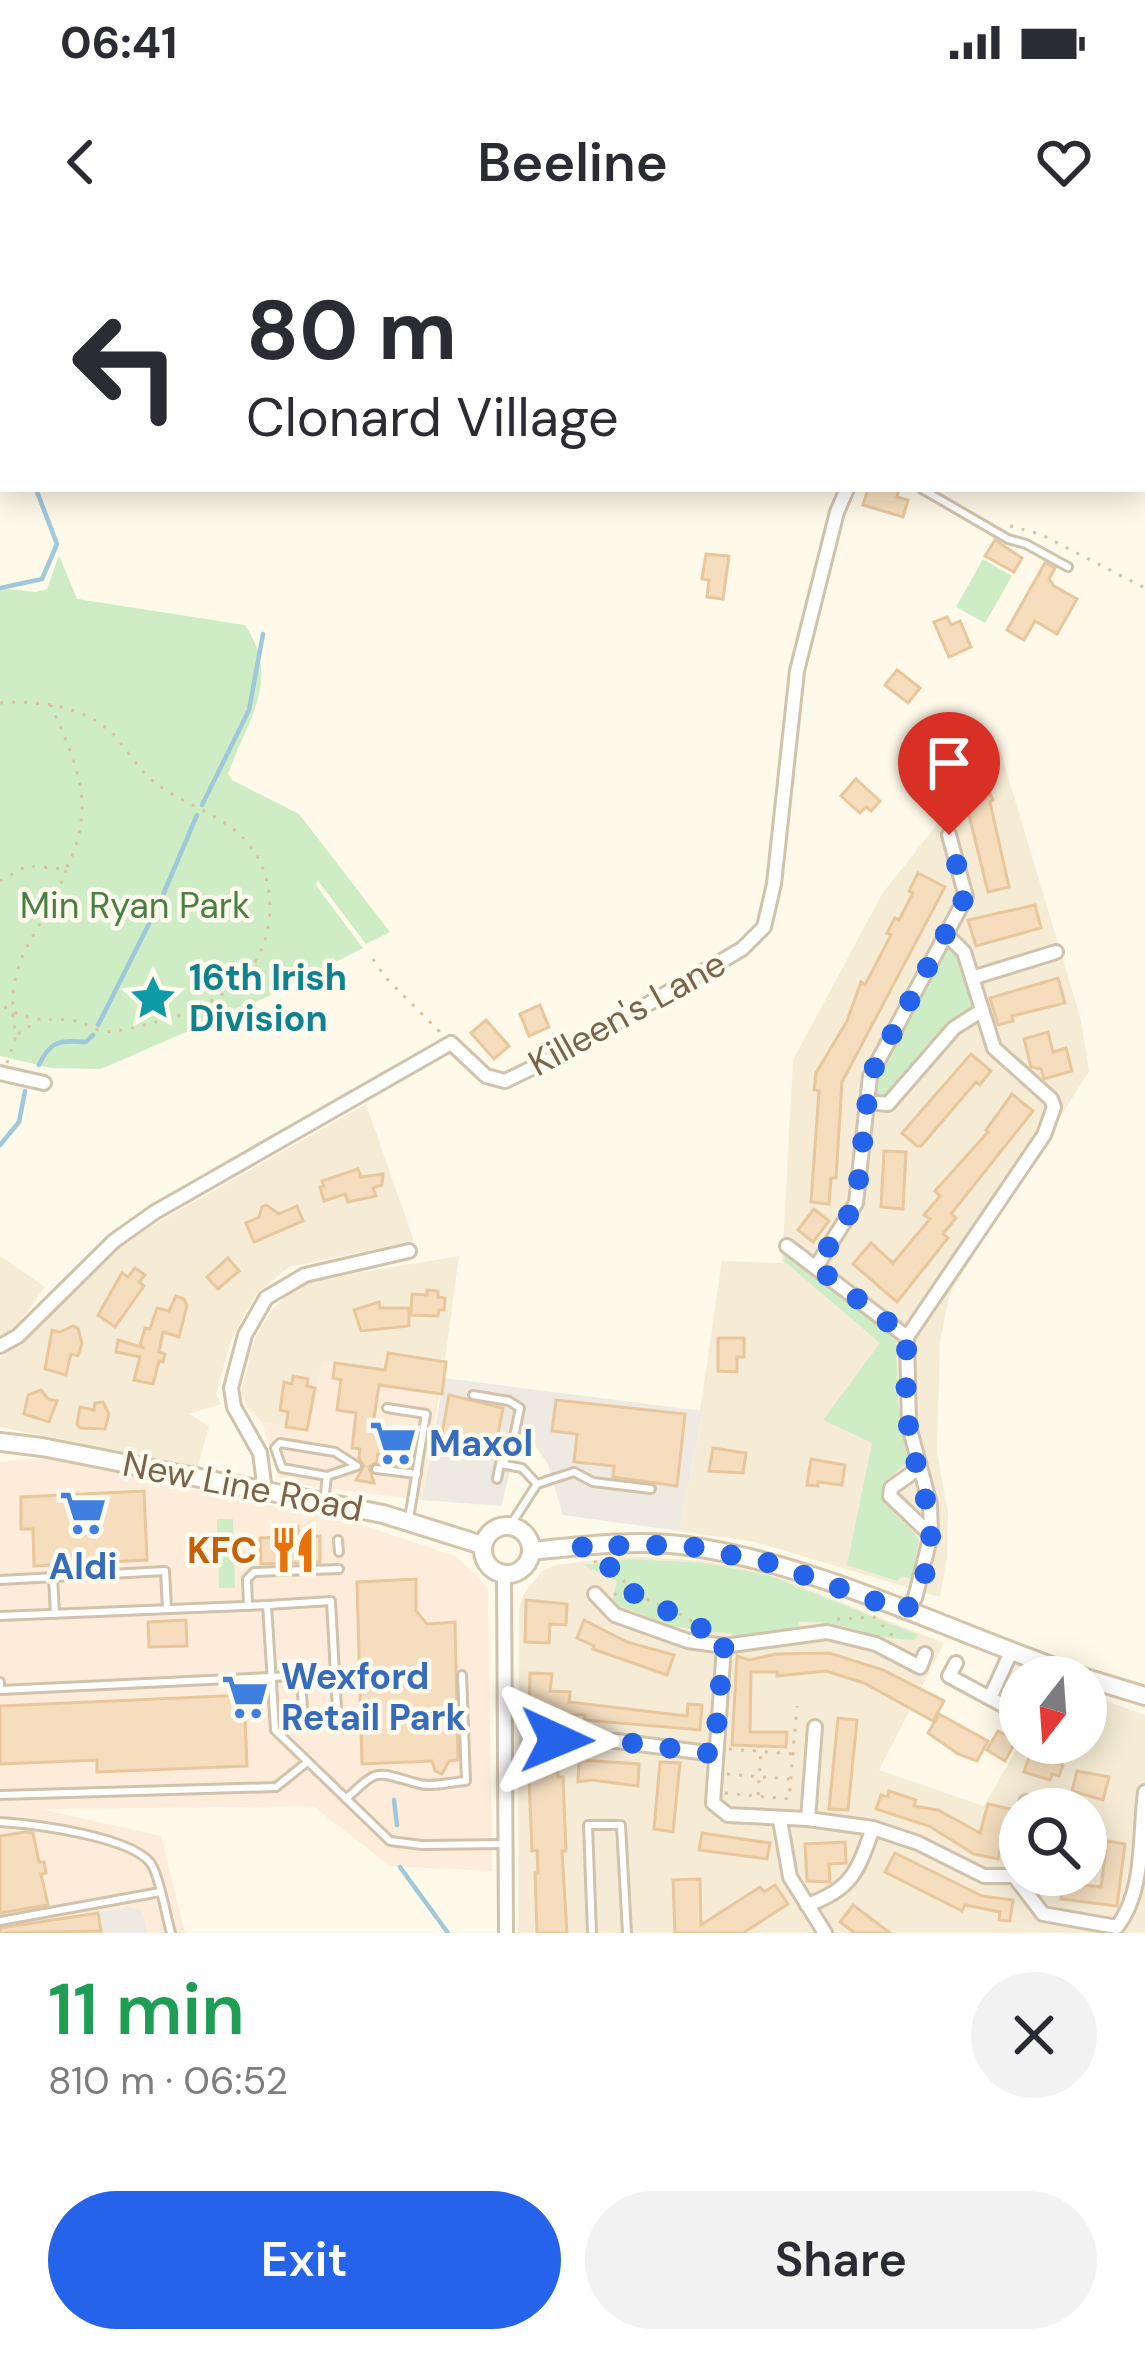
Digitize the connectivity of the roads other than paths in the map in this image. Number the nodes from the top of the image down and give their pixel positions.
1 (846, 492) edge
2 (927, 492) edge
3 (1068, 567) dead end
4 (949, 835) dead end
5 (948, 936) junction
6 (1056, 952) dead end
7 (971, 978) junction
8 (981, 1011) junction
9 (3, 1069) edge
10 (44, 1083) dead end
11 (866, 1102) junction
12 (787, 1246) dead end
13 (409, 1251) dead end
14 (816, 1267) junction
15 (907, 1337) junction
16 (0, 1346) edge
17 (473, 1395) dead end
18 (387, 1408) dead end
19 (0, 1442) edge
20 (500, 1464) junction
21 (376, 1468) dead end
22 (919, 1468) junction
23 (417, 1474) junction
24 (327, 1476) junction
25 (497, 1479) dead end
26 (537, 1484) junction
27 (651, 1489) dead end
28 (265, 1491) junction
29 (324, 1502) junction
30 (409, 1522) junction
31 (510, 1526) junction
32 (931, 1535) junction
33 (338, 1540) dead end
34 (482, 1545) junction
35 (531, 1551) junction
36 (339, 1552) dead end
37 (339, 1569) dead end
38 (504, 1575) junction
39 (53, 1577) junction
40 (0, 1580) edge
41 (599, 1598) road end
42 (267, 1605) junction
43 (248, 1606) junction
44 (167, 1609) junction
45 (905, 1612) junction
46 (55, 1614) junction
47 (0, 1616) edge
48 (724, 1646) junction
49 (1011, 1652) junction
50 (925, 1654) dead end
51 (1023, 1656) edge
52 (956, 1663) dead end
53 (335, 1674) junction
54 (463, 1675) dead end
55 (268, 1676) junction
56 (301, 1676) junction
57 (0, 1682) edge
58 (1107, 1684) edge
59 (1145, 1696) edge
60 (989, 1698) junction
61 (999, 1703) edge
62 (337, 1709) dead end
63 (303, 1710) dead end
64 (814, 1726) dead end
65 (557, 1740) dead end
66 (721, 1754) junction
67 (307, 1762) junction
68 (1145, 1792) edge
69 (0, 1795) edge
70 (346, 1799) junction
71 (808, 1819) junction
72 (780, 1820) junction
73 (0, 1822) edge
74 (873, 1828) junction
75 (505, 1844) junction
76 (999, 1876) edge
77 (1144, 1881) edge
78 (160, 1892) junction
79 (1029, 1896) edge
80 (807, 1905) junction
81 (0, 1922) edge
82 (1085, 1927) edge
83 (170, 1933) edge
84 (506, 1933) edge
85 (592, 1933) edge
86 (626, 1933) edge
87 (825, 1933) edge

1 - 16 street, Killeen's Lane
2 - 3 lane
4 - 5 street
5 - 7 street
5 - 11 street
6 - 7 street
7 - 8 street
8 - 11 street
8 - 15 street
9 - 10 street
11 - 14 street
12 - 14 street
13 - 28 street
14 - 15 street
15 - 22 street
17 - 20 lane
18 - 23 lane
19 - 28 main road, New Line Road
20 - 25 lane
20 - 26 lane
21 - 23 lane
22 - 32 street
22 - 32 street
23 - 30 lane
24 - 24 lane
24 - 29 lane
26 - 27 lane
26 - 31 lane
28 - 29 main road, New Line Road
29 - 30 main road, New Line Road
30 - 34 main road, New Line Road
31 - 34 main road
31 - 35 main road
32 - 45 street
33 - 36 lane
34 - 38 main road
35 - 38 main road
35 - 45 main road
37 - 43 lane
38 - 75 street
39 - 40 lane
39 - 44 lane
39 - 46 lane
41 - 48 street
42 - 43 lane
42 - 53 lane
42 - 55 lane
43 - 44 lane
44 - 46 lane
45 - 49 main road
46 - 47 lane
48 - 50 street
48 - 66 street
49 - 51 main road
49 - 60 street
52 - 60 street
53 - 56 lane
53 - 62 lane
54 - 70 lane
55 - 56 lane
55 - 57 lane
55 - 67 lane
56 - 63 lane
58 - 59 main road
60 - 61 street
64 - 71 street
65 - 66 street
66 - 72 street
67 - 69 lane
67 - 70 lane
68 - 77 street
70 - 75 lane
71 - 72 street
71 - 74 street
72 - 80 street
73 - 78 lane
74 - 76 street
74 - 80 street
75 - 84 street
77 - 82 street
78 - 81 lane
78 - 83 lane
79 - 82 street
80 - 87 street
85 - 86 lane

